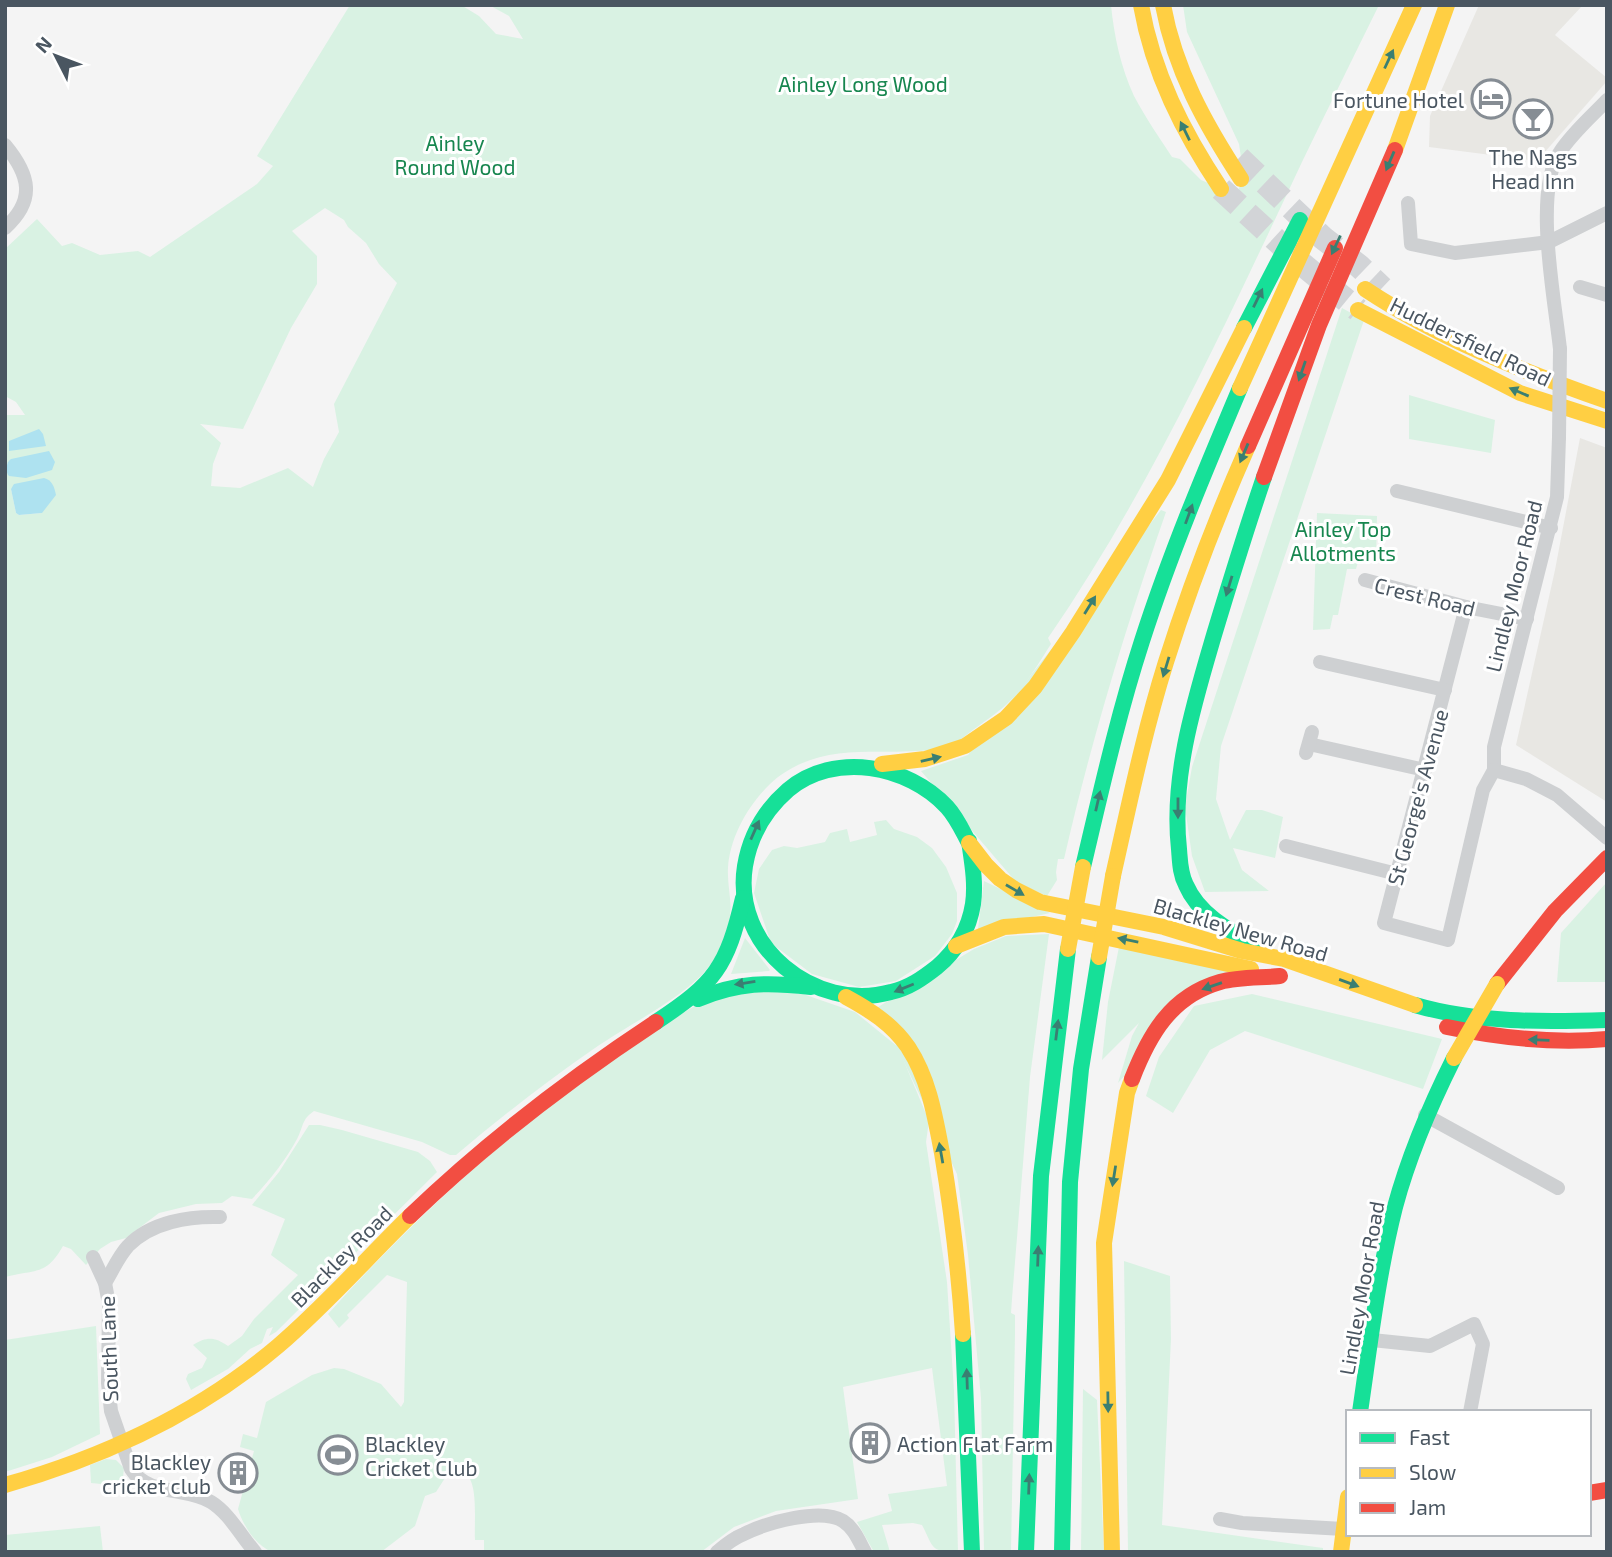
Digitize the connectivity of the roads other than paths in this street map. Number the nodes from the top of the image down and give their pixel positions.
1 (1141, 5) edge
2 (1163, 5) edge
3 (1172, 5) edge
4 (1414, 5) edge
5 (1446, 5) edge
6 (1375, 90) junction
7 (1607, 100) edge
8 (5, 145) edge
9 (1239, 158) tunnel mouth
10 (1241, 179) dead end
11 (1221, 189) tunnel mouth
12 (1408, 203) dead end
13 (1607, 213) edge
14 (5, 228) edge
15 (1549, 243) junction
16 (1580, 287) dead end
17 (1607, 295) edge
18 (1358, 310) tunnel mouth
19 (1607, 395) edge
20 (1607, 401) edge
21 (1607, 421) edge
22 (1397, 491) dead end
23 (1550, 528) junction
24 (1365, 580) dead end
25 (1466, 607) junction
26 (1527, 619) junction
27 (1320, 662) dead end
28 (1445, 690) junction
29 (1309, 743) dead end
30 (864, 766) junction
31 (1425, 770) junction
32 (1494, 770) junction
33 (1607, 838) edge
34 (968, 842) junction
35 (1286, 846) dead end
36 (1607, 858) edge
37 (1397, 874) junction
38 (744, 897) junction
39 (1448, 940) joint
40 (956, 946) junction
41 (1285, 959) junction
42 (812, 988) junction
43 (846, 997) junction
44 (1353, 1000) dead end
45 (678, 1008) junction
46 (1607, 1020) edge
47 (1607, 1039) edge
48 (1425, 1115) junction
49 (1558, 1188) dead end
50 (219, 1217) dead end
51 (93, 1257) dead end
52 (105, 1283) junction
53 (1372, 1340) junction
54 (1360, 1410) edge
55 (1470, 1410) edge
56 (122, 1443) junction
57 (5, 1485) edge
58 (1220, 1519) dead end
59 (1345, 1529) edge
60 (255, 1552) edge
61 (717, 1552) edge
62 (865, 1552) edge
63 (972, 1552) edge
64 (1026, 1552) edge
65 (1062, 1552) edge
66 (1112, 1552) edge
67 (1340, 1552) edge

11 -> 1 main road
2 - 10 main road
3 - 9 main road
6 -> 4 main road
5 -> 41 main road
5 -> 65 main road, bridge
30 -> 6 main road
64 -> 6 main road, bridge
7 - 15 street, Lindley Moor Road
8 - 14 street
12 - 15 street
13 - 15 street
15 - 23 street, Lindley Moor Road, bridge
16 - 17 street
21 -> 18 main road, Huddersfield Road
19 - 20 main road, Huddersfield Road
22 - 23 street
23 - 26 street, Lindley Moor Road
24 - 25 street, Crest Road
25 - 26 street, Crest Road
25 - 28 street, St George's Avenue
26 - 32 street, Lindley Moor Road
27 - 28 street
28 - 31 street, St George's Avenue
29 - 31 street
30 - 34 main road, Blackley New Road
38 -> 30 main road, Blackley New Road
31 - 37 street, St George's Avenue
32 - 33 street
32 - 39 street, Lindley Moor Road
34 - 40 main road, Blackley New Road
34 -> 41 main road, Blackley New Road
35 - 37 street
36 - 48 main road, Lindley Moor Road, bridge
37 - 39 street, St George's Avenue
38 - 42 main road, Blackley New Road
38 - 45 main road, Blackley Road
40 -> 43 main road, Blackley New Road
40 - 66 main road, Blackley New Road
41 -> 46 main road, Blackley New Road
42 - 43 main road, Blackley New Road
42 -> 45 main road, Blackley Road
63 -> 43 main road
47 -> 44 main road
45 - 56 main road, Blackley Road
48 - 49 street
48 - 53 main road, Lindley Moor Road
50 - 52 street
51 - 52 street, South Lane
52 - 56 street, South Lane
53 - 54 main road, Lindley Moor Road
53 - 55 street
56 - 57 main road, Blackley Road
56 - 60 street, South Lane
58 - 59 street
59 - 67 main road
61 - 62 street

